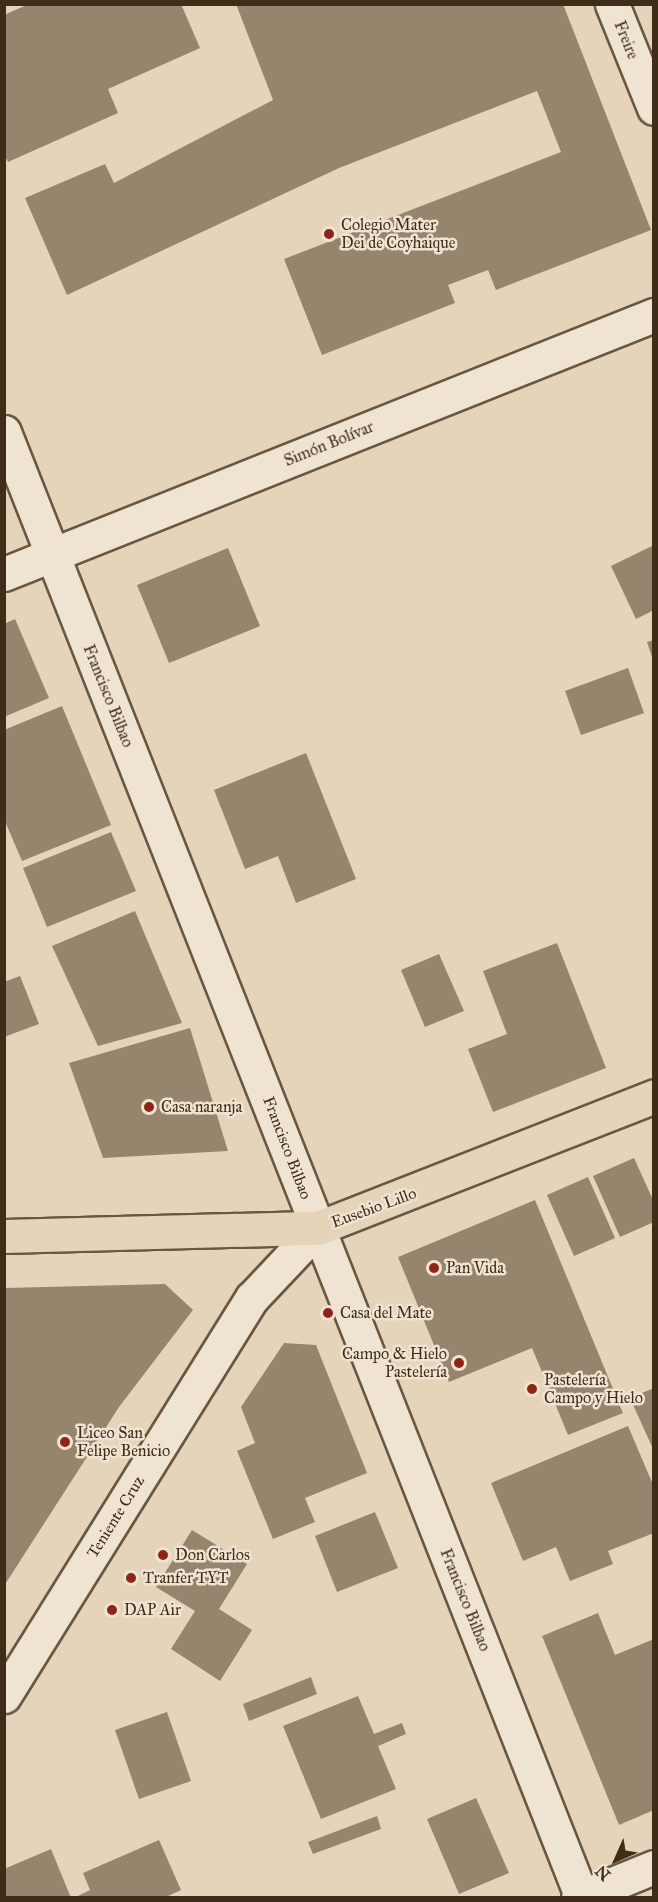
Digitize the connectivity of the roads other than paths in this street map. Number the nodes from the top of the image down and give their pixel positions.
1 (612, 4) edge
2 (654, 108) edge
3 (654, 315) edge
4 (4, 432) edge
5 (52, 555) junction
6 (4, 574) edge
7 (654, 1096) edge
8 (318, 1228) junction
9 (4, 1236) edge
10 (4, 1696) edge
11 (654, 1867) edge
12 (580, 1897) edge

1 - 2 street, Freire
3 - 5 street, Simón Bolívar
4 - 5 street, Francisco Bilbao
5 - 6 street, Simón Bolívar
5 - 8 street, Francisco Bilbao
7 - 8 main road, Eusebio Lillo
8 - 9 main road, Eusebio Lillo
8 - 10 street, Teniente Cruz
8 - 12 street, Francisco Bilbao
11 - 12 street

